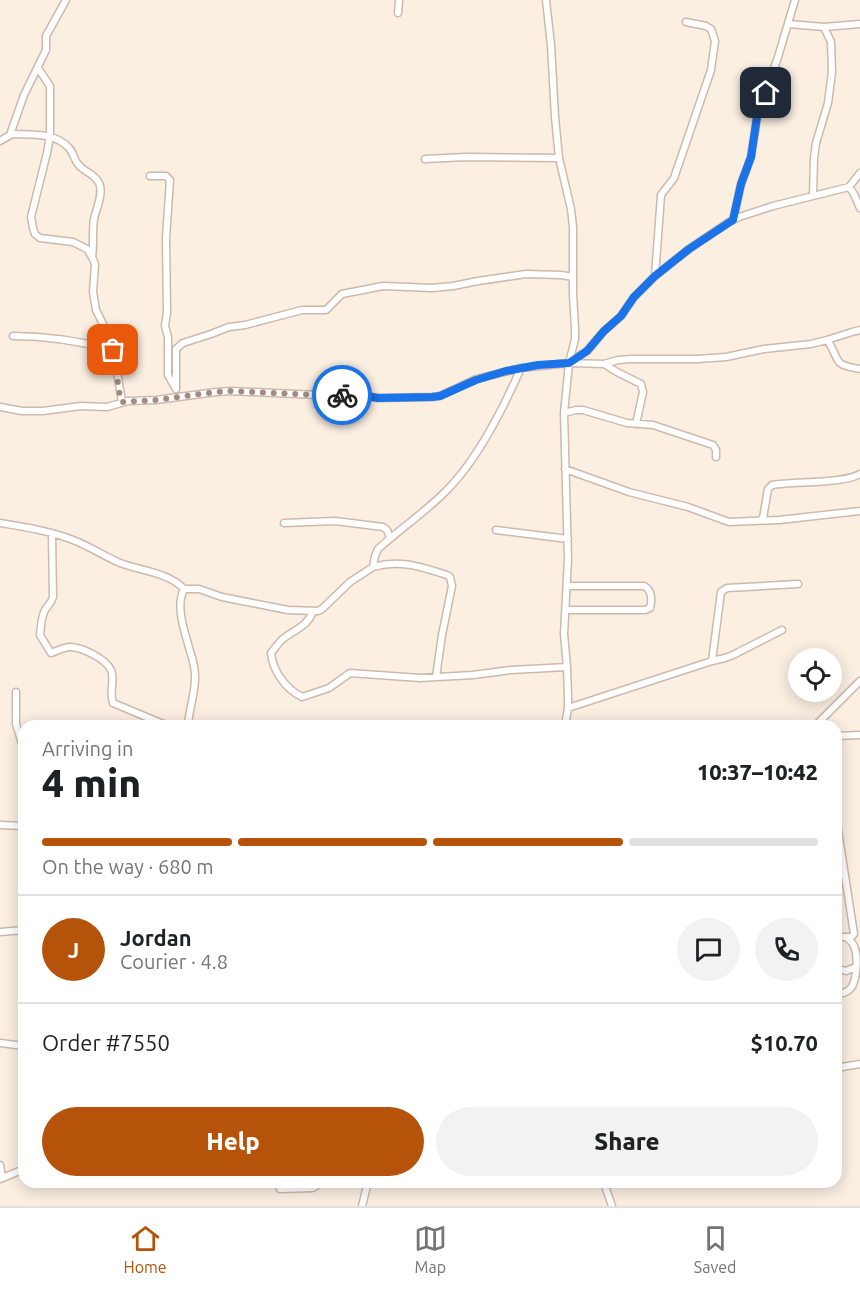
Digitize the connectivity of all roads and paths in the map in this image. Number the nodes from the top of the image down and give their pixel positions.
1 (66, 0) edge
2 (399, 0) edge
3 (546, 0) edge
4 (795, 0) edge
5 (398, 13) dead end
6 (686, 22) dead end
7 (789, 24) junction
8 (860, 24) edge
9 (824, 27) junction
10 (38, 68) junction
11 (12, 134) junction
12 (50, 136) junction
13 (0, 141) edge
14 (559, 158) junction
15 (425, 159) dead end
16 (860, 173) edge
17 (150, 176) dead end
18 (849, 187) junction
19 (813, 196) junction
20 (860, 208) edge
21 (733, 220) junction
22 (92, 257) junction
23 (655, 276) junction
24 (573, 277) junction
25 (860, 330) edge
26 (13, 336) dead end
27 (827, 340) junction
28 (113, 350) junction
29 (569, 363) junction
30 (604, 364) junction
31 (521, 368) junction
32 (860, 369) edge
33 (176, 389) junction
34 (181, 396) junction
35 (122, 402) junction
36 (0, 407) edge
37 (564, 413) junction
38 (636, 424) junction
39 (716, 457) dead end
40 (565, 469) junction
41 (860, 474) edge
42 (860, 511) edge
43 (760, 520) junction
44 (0, 523) edge
45 (284, 523) dead end
46 (496, 530) dead end
47 (52, 534) junction
48 (390, 538) junction
49 (568, 539) junction
50 (373, 567) junction
51 (798, 584) dead end
52 (567, 586) junction
53 (184, 589) junction
54 (566, 610) junction
55 (313, 611) junction
56 (782, 630) dead end
57 (712, 661) junction
58 (567, 667) junction
59 (436, 677) junction
60 (860, 681) edge
61 (16, 692) dead end
62 (568, 708) junction
63 (154, 720) edge
64 (189, 720) edge
65 (566, 720) edge
66 (822, 720) edge
67 (18, 730) edge
68 (860, 735) edge
69 (842, 736) edge
70 (0, 825) edge
71 (18, 826) edge
72 (842, 856) edge
73 (18, 930) edge
74 (0, 932) edge
75 (842, 937) edge
76 (847, 937) junction
77 (856, 967) junction
78 (842, 970) edge
79 (842, 993) edge
80 (0, 1043) edge
81 (18, 1045) edge
82 (860, 1064) edge
83 (842, 1067) edge
84 (0, 1165) edge
85 (18, 1171) edge
86 (1, 1178) edge
87 (312, 1188) edge
88 (366, 1188) edge
89 (606, 1188) edge
90 (280, 1189) dead end
91 (362, 1206) edge
92 (612, 1206) edge

1 - 10 street
2 - 5 street
3 - 14 street
4 - 7 street
6 - 23 street
7 - 9 street
7 - 21 street
8 - 9 street
9 - 19 street
10 - 11 street
10 - 12 street
11 - 12 street
11 - 13 street
12 - 22 street
12 - 22 street
14 - 15 street
14 - 24 street
16 - 18 street
17 - 33 street
18 - 19 street
18 - 20 street
19 - 21 street
21 - 23 street
22 - 28 street
23 - 29 street
24 - 29 street
24 - 33 street
25 - 27 street
26 - 28 street
27 - 30 street
27 - 32 street
28 - 35 street
29 - 30 street
29 - 31 street
29 - 37 street
30 - 38 street
31 - 34 street
31 - 48 street
33 - 34 street
34 - 35 street
35 - 36 street
37 - 38 street
37 - 40 street
38 - 39 street
40 - 43 street
40 - 49 street
41 - 43 street
42 - 43 street
44 - 47 street
45 - 48 street
46 - 49 street
47 - 53 street
47 - 63 street
48 - 50 street
49 - 52 street
50 - 55 street
50 - 59 street
51 - 57 street
52 - 54 street
52 - 54 street
53 - 55 street
53 - 64 street
54 - 58 street
55 - 59 street
56 - 57 street
57 - 62 street
58 - 59 street
58 - 62 street
60 - 66 street
61 - 67 street
62 - 65 street
68 - 69 street
70 - 71 street
72 - 76 street
73 - 74 street
75 - 76 street
76 - 77 street
77 - 78 street
77 - 79 street
80 - 81 street
82 - 83 street
84 - 86 street
85 - 86 street
87 - 90 street
88 - 91 street
89 - 92 street

